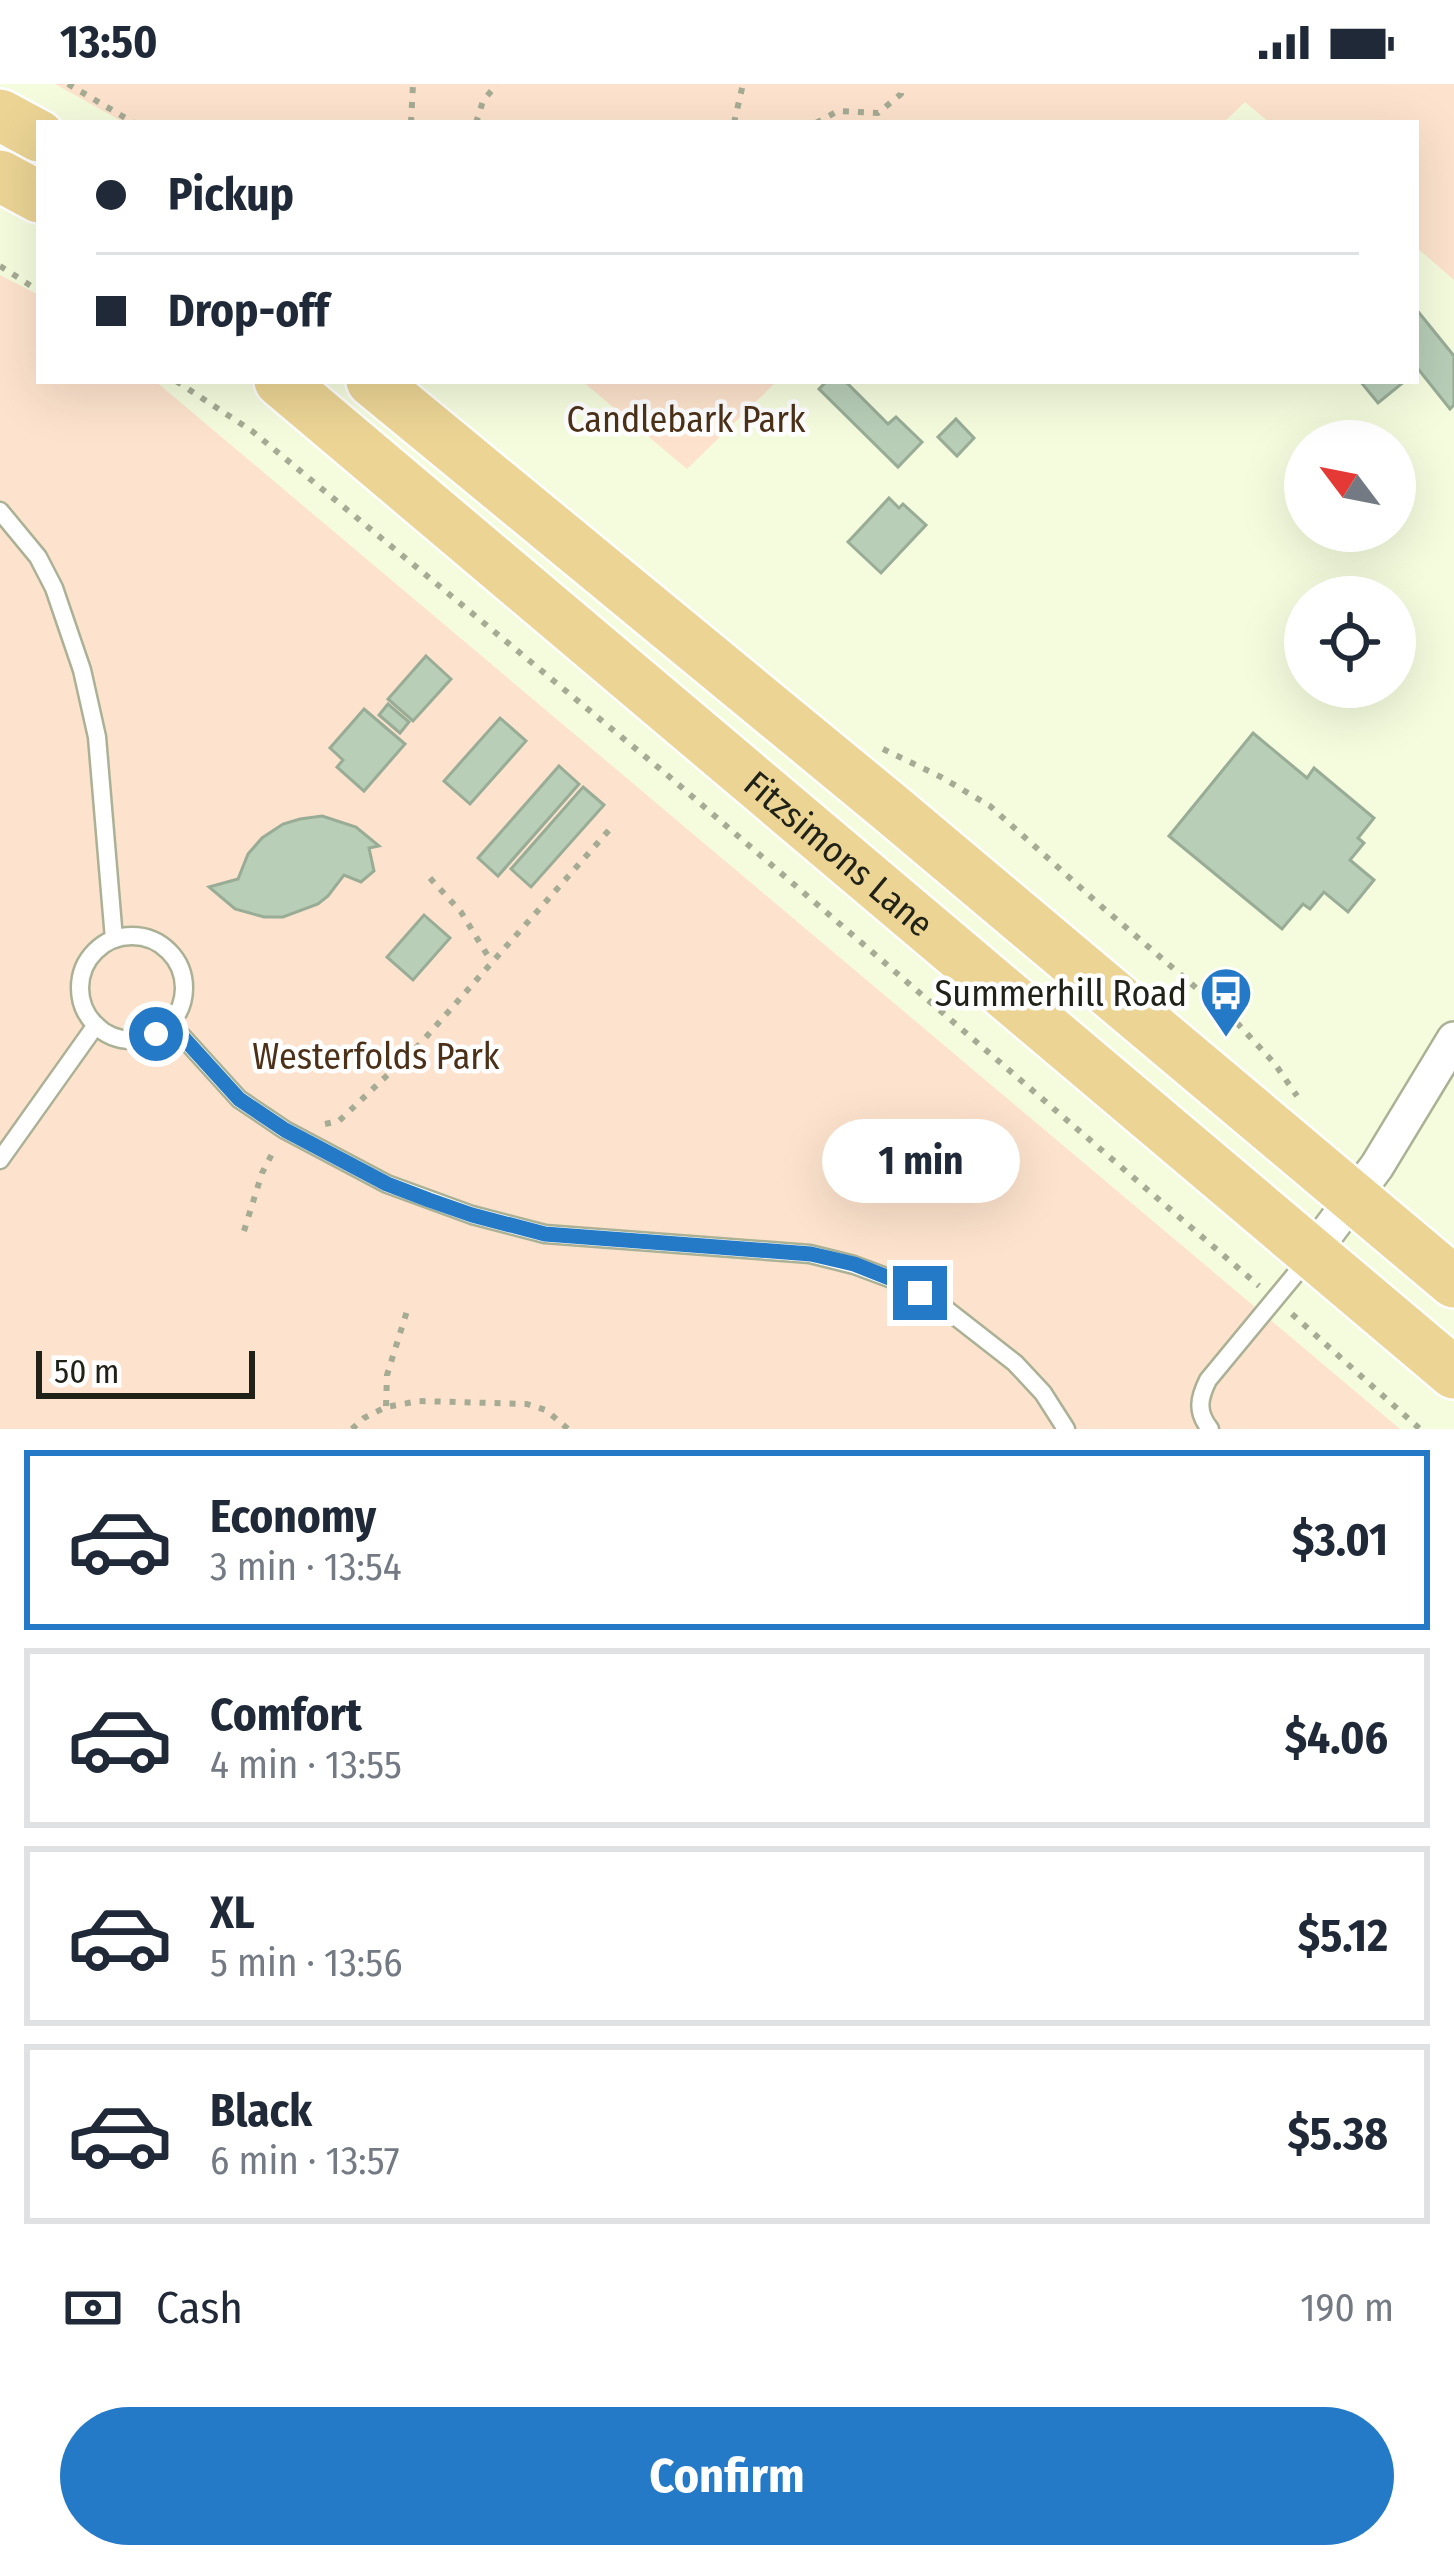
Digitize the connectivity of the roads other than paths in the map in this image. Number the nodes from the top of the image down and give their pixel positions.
1 (0, 115) edge
2 (36, 134) edge
3 (0, 176) edge
4 (36, 195) edge
5 (284, 384) edge
6 (390, 395) edge
7 (368, 456) junction
8 (0, 511) edge
9 (114, 939) junction
10 (170, 1023) junction
11 (95, 1024) junction
12 (1454, 1039) edge
13 (0, 1160) edge
14 (1355, 1198) junction
15 (1312, 1253) junction
16 (1454, 1282) edge
17 (1454, 1373) edge
18 (1066, 1429) edge
19 (1210, 1429) edge

1 - 2 main road
3 - 4 main road
5 - 7 main road, Fitzsimons Lane
6 - 7 main road
6 - 14 main road, Fitzsimons Lane
7 - 15 main road, Fitzsimons Lane
8 - 9 lane
9 - 10 lane
9 - 11 lane
10 - 11 lane
10 - 18 lane
11 - 13 lane
12 - 14 street
14 - 15 street
14 - 16 main road, Fitzsimons Lane
15 - 17 main road, Fitzsimons Lane
15 - 19 lane

